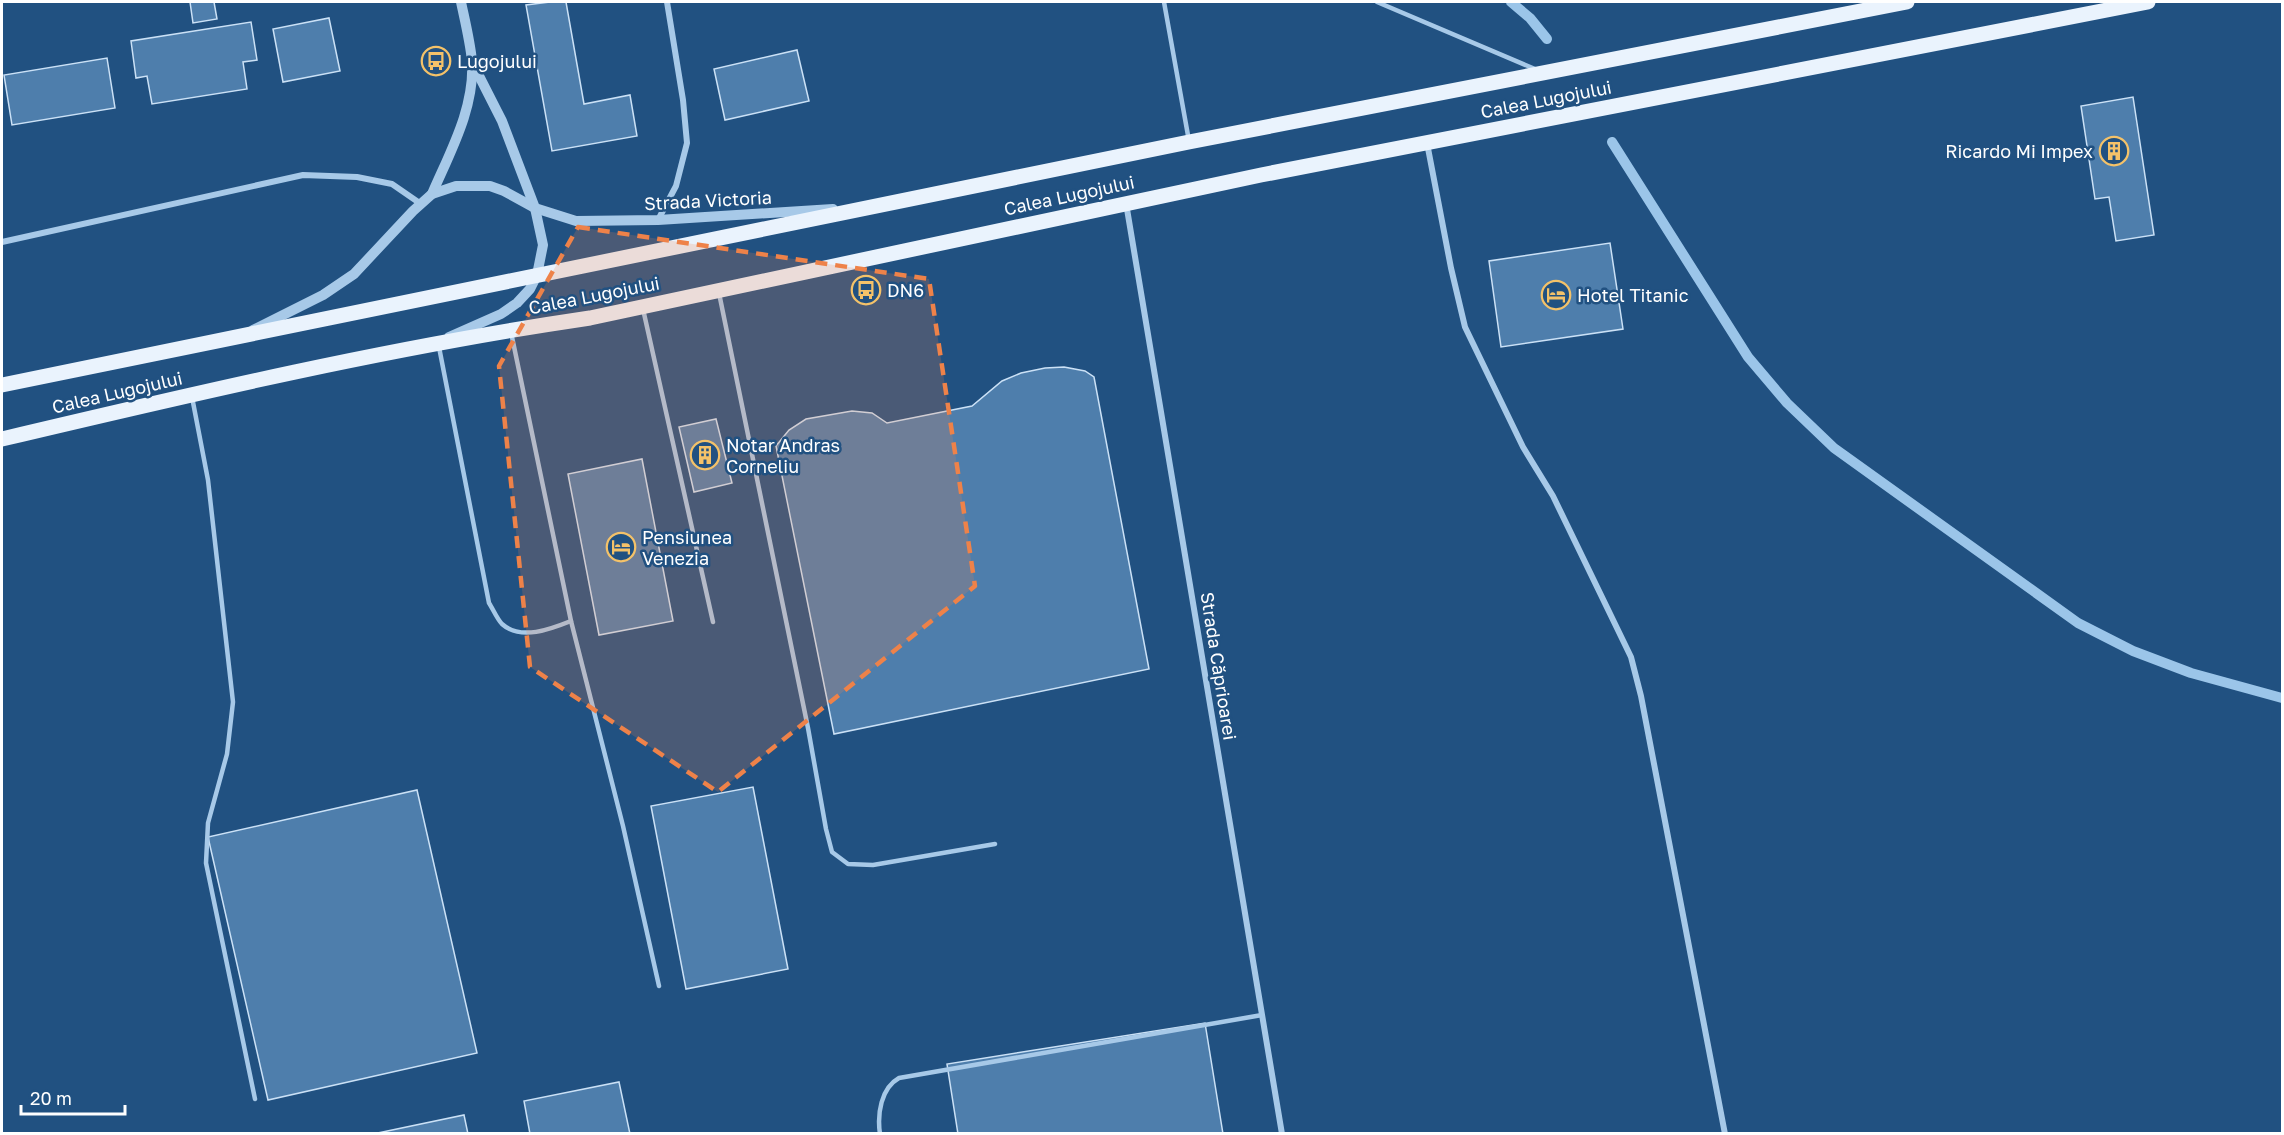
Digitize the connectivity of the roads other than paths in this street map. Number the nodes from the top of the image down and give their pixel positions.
1 (461, 2) edge
2 (667, 2) edge
3 (1164, 2) edge
4 (1377, 2) edge
5 (1907, 2) edge
6 (2148, 2) edge
7 (472, 62) junction
8 (1543, 73) junction
9 (1189, 142) junction
10 (1427, 142) junction
11 (432, 194) junction
12 (1126, 202) junction
13 (421, 204) junction
14 (884, 205) junction
15 (535, 208) junction
16 (658, 220) junction
17 (2, 242) edge
18 (537, 275) junction
19 (718, 291) junction
20 (642, 306) junction
21 (511, 330) junction
22 (238, 337) junction
23 (439, 344) junction
24 (423, 348) junction
25 (2, 385) edge
26 (191, 394) junction
27 (2, 439) edge
28 (571, 621) junction
29 (713, 622) dead end
30 (995, 844) dead end
31 (659, 986) dead end
32 (1262, 1015) junction
33 (255, 1099) dead end
34 (880, 1134) edge
35 (1282, 1134) edge
36 (1725, 1134) edge

1 - 7 street, Strada Victoria
2 - 16 street
3 - 9 lane
4 - 8 lane
5 - 8 main road, Calea Lugojului
6 - 10 main road, Calea Lugojului
7 - 11 street, Strada Victoria
7 - 15 street, Strada Victoria
8 - 9 main road, Calea Lugojului
9 - 14 main road, Calea Lugojului
10 - 12 main road, Calea Lugojului
10 - 36 street
11 - 13 street, Strada Victoria
11 - 15 street, Strada Victoria
12 - 19 main road, Calea Lugojului
12 - 32 street, Strada Căprioarei
13 - 17 street
13 - 22 street, Strada Victoria
14 - 16 street, Strada Victoria
14 - 18 main road, Calea Lugojului
15 - 16 street, Strada Victoria
15 - 18 street, Strada Victoria
18 - 22 main road, Calea Lugojului
18 - 24 street, Strada Victoria
19 - 20 main road, Calea Lugojului
19 - 30 lane
20 - 21 main road, Calea Lugojului
20 - 29 lane
21 - 23 main road, Calea Lugojului
21 - 28 lane
22 - 25 main road, Calea Lugojului
23 - 24 main road, Calea Lugojului
23 - 28 lane
24 - 26 main road, Calea Lugojului
26 - 27 main road, Calea Lugojului
26 - 33 lane
28 - 31 lane
32 - 34 lane
32 - 35 street, Strada Căprioarei

